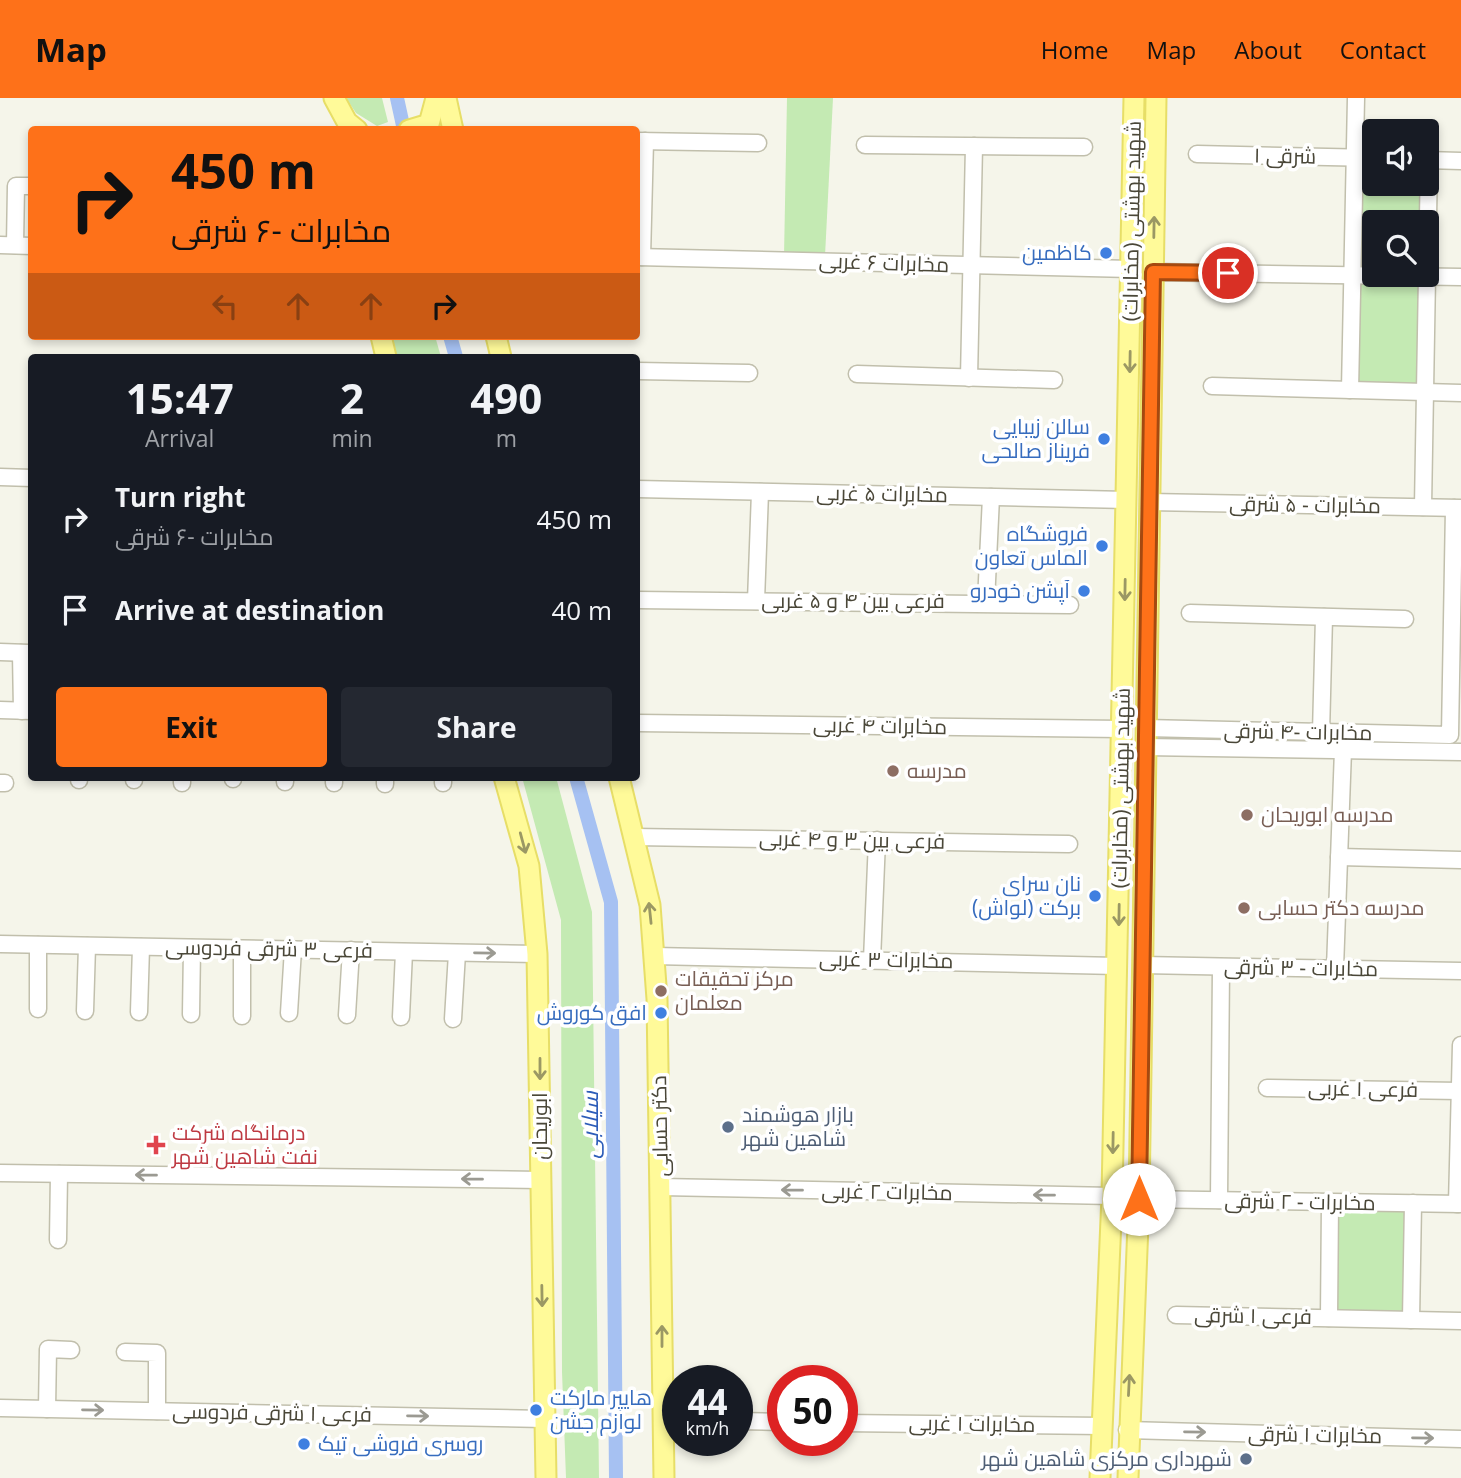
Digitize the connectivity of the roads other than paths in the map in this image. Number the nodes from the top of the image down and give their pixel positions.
1 (332, 98) edge
2 (436, 98) edge
3 (446, 98) edge
4 (1134, 98) edge
5 (1156, 98) edge
6 (1356, 98) edge
7 (336, 126) edge
8 (353, 126) edge
9 (422, 126) edge
10 (452, 126) edge
11 (641, 141) edge
12 (758, 143) dead end
13 (865, 145) dead end
14 (974, 146) junction
15 (1084, 148) dead end
16 (1197, 154) dead end
17 (1355, 158) junction
18 (1362, 158) edge
19 (1439, 160) edge
20 (1461, 160) edge
21 (28, 186) edge
22 (7, 245) edge
23 (28, 246) edge
24 (640, 257) edge
25 (971, 265) junction
26 (1131, 269) junction
27 (1153, 272) junction
28 (1352, 275) junction
29 (1362, 275) edge
30 (1439, 276) edge
31 (1461, 277) edge
32 (1428, 287) edge
33 (640, 371) edge
34 (749, 373) dead end
35 (857, 374) dead end
36 (968, 378) junction
37 (1054, 380) dead end
38 (1212, 386) dead end
39 (1350, 390) junction
40 (1425, 392) junction
41 (1461, 393) edge
42 (1129, 411) junction
43 (1151, 412) junction
44 (0, 477) edge
45 (28, 478) edge
46 (640, 489) edge
47 (760, 492) junction
48 (990, 497) junction
49 (1127, 500) junction
50 (1149, 502) junction
51 (1423, 507) junction
52 (1458, 508) edge
53 (640, 600) edge
54 (756, 601) junction
55 (986, 602) junction
56 (1070, 605) dead end
57 (1190, 614) dead end
58 (1324, 617) junction
59 (1405, 619) dead end
60 (0, 652) edge
61 (26, 653) edge
62 (0, 710) edge
63 (27, 711) edge
64 (640, 723) edge
65 (1122, 729) junction
66 (1321, 733) junction
67 (1146, 738) junction
68 (1343, 750) junction
69 (1461, 752) edge
70 (505, 781) edge
71 (620, 781) edge
72 (634, 837) junction
73 (877, 840) junction
74 (1069, 844) dead end
75 (1339, 857) junction
76 (1461, 860) edge
77 (0, 944) edge
78 (38, 945) junction
79 (87, 946) junction
80 (141, 947) junction
81 (192, 948) junction
82 (242, 948) junction
83 (293, 950) junction
84 (351, 950) junction
85 (404, 952) junction
86 (457, 953) junction
87 (537, 954) junction
88 (654, 956) junction
89 (873, 960) junction
90 (1142, 965) junction
91 (1117, 966) junction
92 (1221, 967) junction
93 (1335, 968) junction
94 (1461, 971) edge
95 (38, 1009) dead end
96 (85, 1011) dead end
97 (139, 1012) dead end
98 (289, 1013) dead end
99 (191, 1014) dead end
100 (347, 1015) dead end
101 (242, 1016) dead end
102 (401, 1017) dead end
103 (453, 1019) dead end
104 (1461, 1045) edge
105 (1267, 1088) dead end
106 (1460, 1091) edge
107 (1460, 1135) edge
108 (0, 1173) edge
109 (60, 1174) junction
110 (540, 1180) junction
111 (661, 1187) junction
112 (1112, 1196) junction
113 (1139, 1199) junction
114 (1219, 1200) junction
115 (1331, 1202) junction
116 (1413, 1203) junction
117 (1459, 1204) edge
118 (58, 1240) dead end
119 (1176, 1315) dead end
120 (1329, 1318) junction
121 (1411, 1320) junction
122 (1461, 1321) edge
123 (71, 1350) dead end
124 (125, 1352) dead end
125 (668, 1365) edge
126 (0, 1408) edge
127 (47, 1409) junction
128 (157, 1411) junction
129 (544, 1419) junction
130 (858, 1423) edge
131 (1103, 1426) junction
132 (1127, 1430) junction
133 (1461, 1439) edge
134 (666, 1456) edge
135 (546, 1478) edge
136 (664, 1478) edge
137 (1100, 1478) edge
138 (1128, 1478) edge

1 - 7 main road
1 - 8 main road
2 - 9 main road
3 - 10 main road
4 - 26 main road, شهید بهشتی (مخابرات)
27 -> 5 main road, شهید بهشتی (مخابرات)
6 - 17 street
11 - 12 street
11 - 24 street
13 - 14 street
14 - 15 street
14 - 25 street
16 - 17 street, شرقی ۱
17 - 18 street, شرقی ۱
17 - 28 street
19 - 20 street
21 - 22 street
22 - 23 street
24 - 25 street, مخابرات ۶ غربی
25 - 26 street, مخابرات ۶ غربی
25 - 36 street
26 -> 42 main road, شهید بهشتی (مخابرات)
27 - 28 street
27 - 43 main road, شهید بهشتی (مخابرات)
28 - 29 street
28 - 39 street
30 - 31 street
32 - 40 street
33 - 34 street
35 - 36 street
36 - 37 street
38 - 39 street
39 - 40 street
40 - 41 street
40 - 51 street
42 - 43 main road
42 - 49 main road, شهید بهشتی (مخابرات)
43 - 50 main road, شهید بهشتی (مخابرات)
44 - 45 street
46 - 47 street, مخابرات ۵ غربی
47 - 48 street, مخابرات ۵ غربی
47 - 54 street
48 - 49 street, مخابرات ۵ غربی
48 - 55 street
49 -> 65 main road, شهید بهشتی (مخابرات)
50 - 51 street, مخابرات - ۵ شرقی
50 - 67 main road, شهید بهشتی (مخابرات)
51 - 52 street, مخابرات - ۵ شرقی
52 - 66 street, مخابرات -۴ شرقی
53 - 54 street, فرعی بین ۴ و ۵ غربی
54 - 55 street, فرعی بین ۴ و ۵ غربی
55 - 56 street, فرعی بین ۴ و ۵ غربی
57 - 58 street
58 - 59 street
58 - 66 street
60 - 61 street
61 - 63 street
62 - 63 street
64 - 65 street, مخابرات ۴ غربی
65 -> 91 main road, شهید بهشتی (مخابرات)
66 - 67 street, مخابرات -۴ شرقی
67 - 68 street
67 - 90 main road, شهید بهشتی (مخابرات)
68 - 69 street
68 - 75 street
70 -> 87 main road, ابوریحان
71 - 72 main road, دکتر حسابی
72 - 73 street, فرعی بین ۳ و ۴ غربی
88 -> 72 main road, دکتر حسابی
73 - 74 street, فرعی بین ۳ و ۴ غربی
73 - 89 street
75 - 76 street
75 - 93 street
77 - 78 street, فرعی ۳ شرقی فردوسی
78 - 79 street, فرعی ۳ شرقی فردوسی
78 - 95 street
79 - 80 street, فرعی ۳ شرقی فردوسی
79 - 96 street
80 - 81 street, فرعی ۳ شرقی فردوسی
80 - 97 street
81 - 82 street, فرعی ۳ شرقی فردوسی
81 - 99 street
82 - 83 street, فرعی ۳ شرقی فردوسی
82 - 101 street
83 - 84 street, فرعی ۳ شرقی فردوسی
83 - 98 street
84 - 85 street, فرعی ۳ شرقی فردوسی
84 - 100 street
85 - 86 street, فرعی ۳ شرقی فردوسی
85 - 102 street
86 -> 87 street, فرعی ۳ شرقی فردوسی
86 - 103 street
87 -> 110 main road, ابوریحان
88 - 89 street, مخابرات ۳ غربی
88 - 111 main road, دکتر حسابی
89 - 91 street, مخابرات ۳ غربی
90 - 92 street, مخابرات - ۳ شرقی
90 - 113 main road, شهید بهشتی (مخابرات)
91 -> 112 main road, شهید بهشتی (مخابرات)
92 - 93 street, مخابرات - ۳ شرقی
92 - 114 street
93 - 94 street, مخابرات - ۳ شرقی
104 - 106 street
105 - 106 street, فرعی ۱ غربی
106 - 107 street
107 - 117 street
108 - 109 street
110 -> 109 street
109 - 118 street
110 -> 129 main road, ابوریحان
112 -> 111 street, مخابرات ۲ غربی
125 -> 111 main road, دکتر حسابی
112 - 131 main road, شهید بهشتی (مخابرات)
113 - 114 street, مخابرات - ۲ شرقی
132 -> 113 main road, شهید بهشتی (مخابرات)
114 - 115 street, مخابرات - ۲ شرقی
115 - 116 street, مخابرات - ۲ شرقی
115 - 120 street
116 - 117 street, مخابرات - ۲ شرقی
116 - 121 street
119 - 120 street, فرعی ۱ شرقی
120 - 121 street, فرعی ۱ شرقی
121 - 122 street
123 - 127 street
124 - 128 street
126 - 127 street, فرعی ۱ شرقی فردوسی
127 -> 128 street, فرعی ۱ شرقی فردوسی
128 -> 129 street, فرعی ۱ شرقی فردوسی
129 - 135 main road, ابوریحان
130 - 131 street, مخابرات ۱ غربی
131 - 137 main road, شهید بهشتی (مخابرات)
132 -> 133 street, مخابرات ۱ شرقی
132 - 138 main road, شهید بهشتی (مخابرات)
134 - 136 main road, دکتر حسابی

